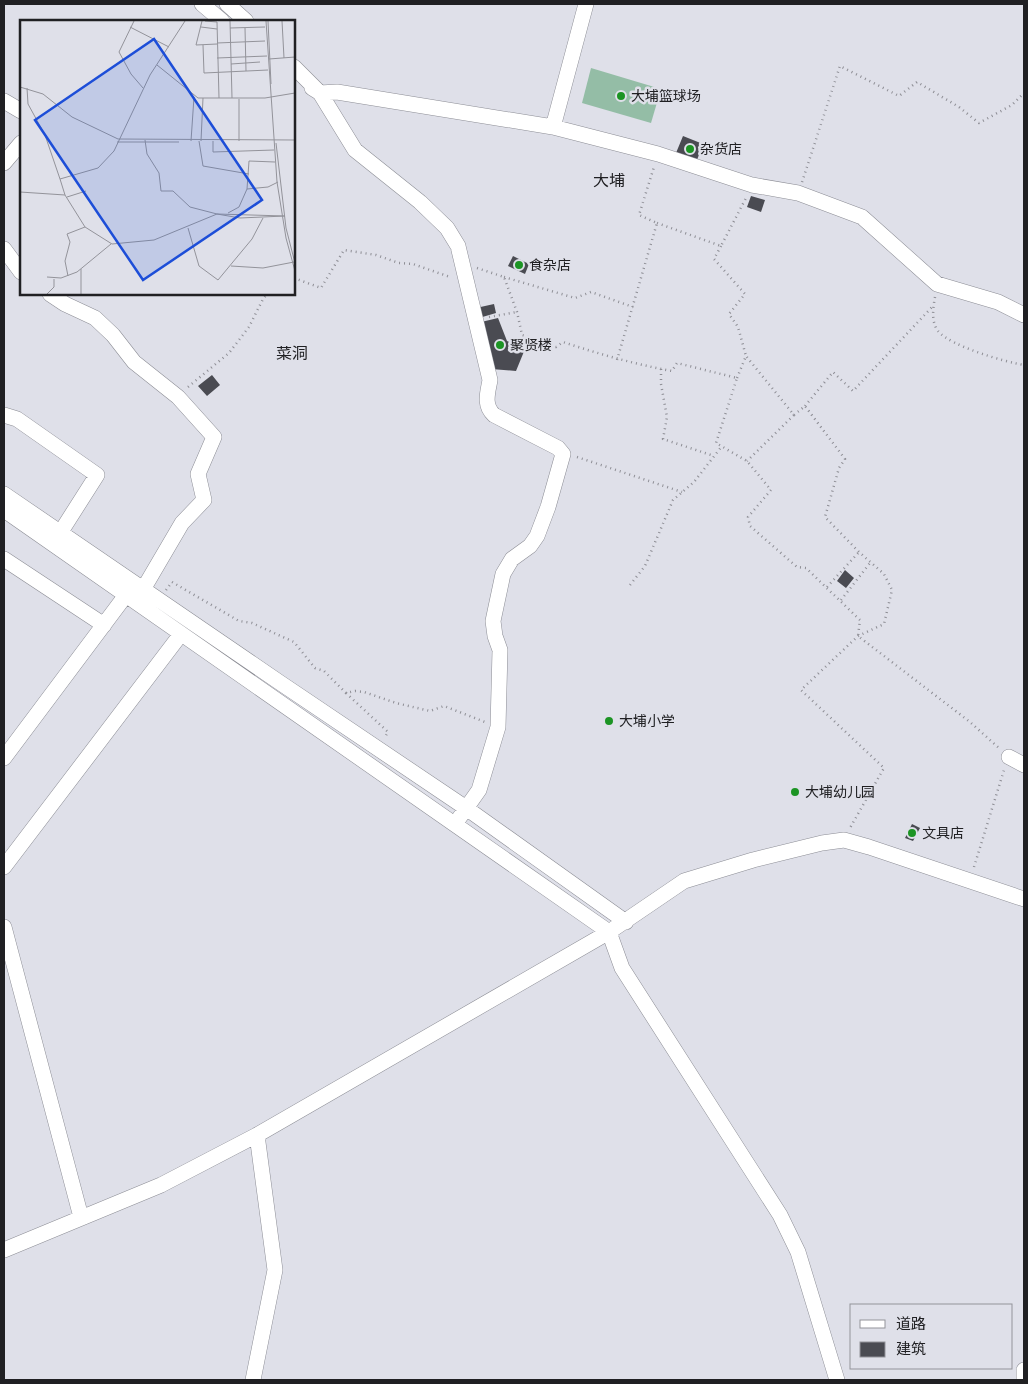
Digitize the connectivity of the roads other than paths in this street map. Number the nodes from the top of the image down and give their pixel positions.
1 (202, 4) edge
2 (227, 4) edge
3 (586, 4) edge
4 (221, 20) edge
5 (245, 20) edge
6 (295, 68) edge
7 (295, 77) edge
8 (320, 93) junction
9 (4, 101) edge
10 (20, 110) edge
11 (553, 127) junction
12 (20, 144) edge
13 (4, 163) edge
14 (4, 249) edge
15 (20, 271) edge
16 (52, 295) edge
17 (1024, 315) edge
18 (4, 415) edge
19 (4, 494) edge
20 (4, 510) edge
21 (56, 538) junction
22 (4, 559) edge
23 (135, 595) junction
24 (104, 625) junction
25 (181, 634) junction
26 (1009, 757) road end
27 (4, 758) edge
28 (1024, 765) edge
29 (466, 808) junction
30 (455, 824) junction
31 (4, 867) edge
32 (1024, 899) edge
33 (626, 922) junction
34 (4, 927) edge
35 (609, 932) junction
36 (257, 1135) junction
37 (82, 1217) junction
38 (4, 1250) edge
39 (1024, 1370) edge
40 (253, 1380) edge
41 (837, 1380) edge
42 (1024, 1380) edge

1 - 4 street
2 - 5 street
3 - 11 street
6 - 8 street
7 - 8 street
8 - 11 street
8 - 29 street
9 - 10 street
11 - 17 street
12 - 13 street
14 - 15 street
16 - 23 street
18 - 21 street
19 - 21 street
20 - 21 street
21 - 23 street
22 - 24 street
23 - 24 street
23 - 25 street
23 - 29 street
24 - 27 street
25 - 30 street
25 - 31 street
26 - 28 street
29 - 30 street
29 - 33 street
30 - 35 street
32 - 33 street
33 - 35 street
34 - 37 street
35 - 36 street
35 - 41 street
36 - 37 street
36 - 40 street
37 - 38 street
39 - 42 street

